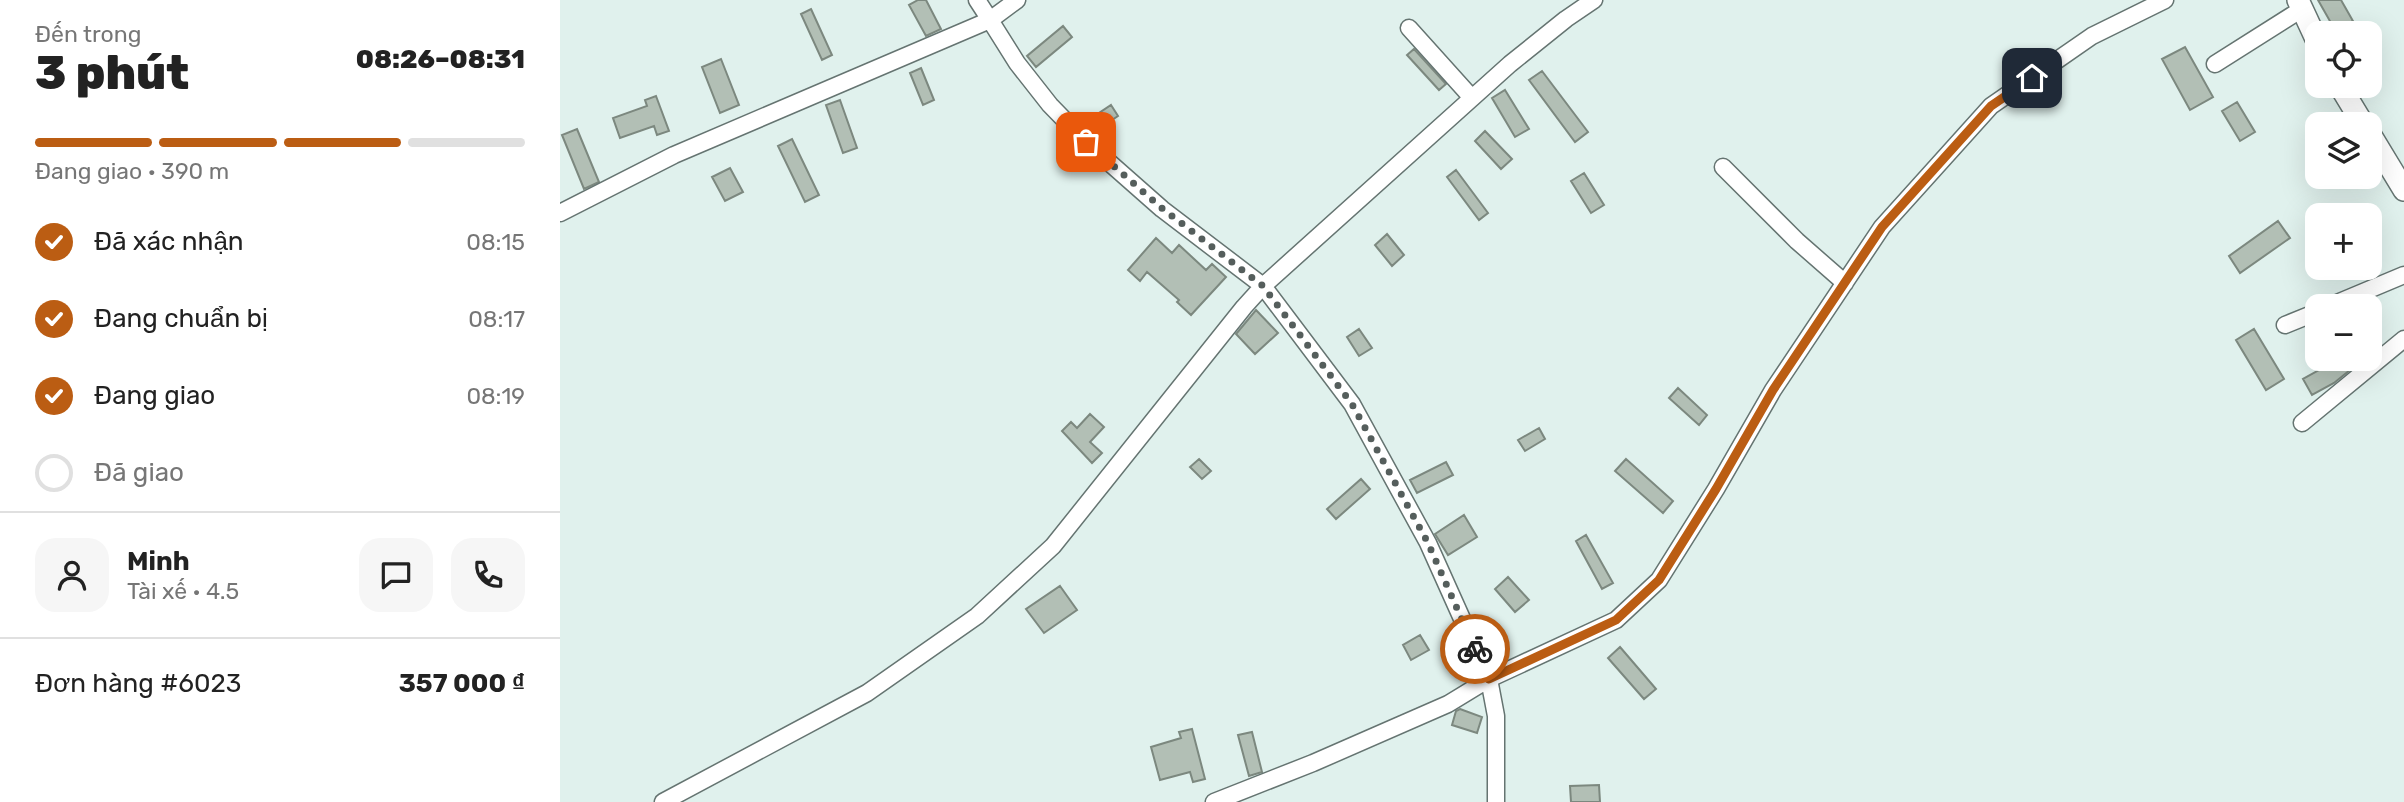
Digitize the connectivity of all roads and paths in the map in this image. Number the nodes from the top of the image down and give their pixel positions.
1 (977, 0) edge
2 (1017, 0) edge
3 (1594, 0) edge
4 (2165, 0) edge
5 (2300, 4) edge
6 (990, 20) junction
7 (2308, 21) edge
8 (1409, 28) dead end
9 (2215, 64) dead end
10 (1472, 98) junction
11 (2382, 154) edge
12 (1723, 167) dead end
13 (2404, 190) edge
14 (560, 213) edge
15 (2404, 275) edge
16 (1845, 283) junction
17 (1263, 286) junction
18 (2359, 294) edge
19 (2305, 317) edge
20 (2285, 325) dead end
21 (2404, 339) edge
22 (2302, 423) dead end
23 (1489, 679) junction
24 (1247, 796) edge
25 (663, 802) edge
26 (1214, 802) edge
27 (1496, 802) edge

1 - 6 street
2 - 6 street
3 - 10 street
4 - 16 street
5 - 7 main road
5 - 9 street
6 - 14 street
6 - 17 street
8 - 10 street
10 - 17 street
11 - 13 main road
12 - 16 street
15 - 18 street
16 - 23 street
17 - 23 street
17 - 25 street
19 - 20 street
21 - 22 street
23 - 24 street
23 - 27 street
24 - 26 street

